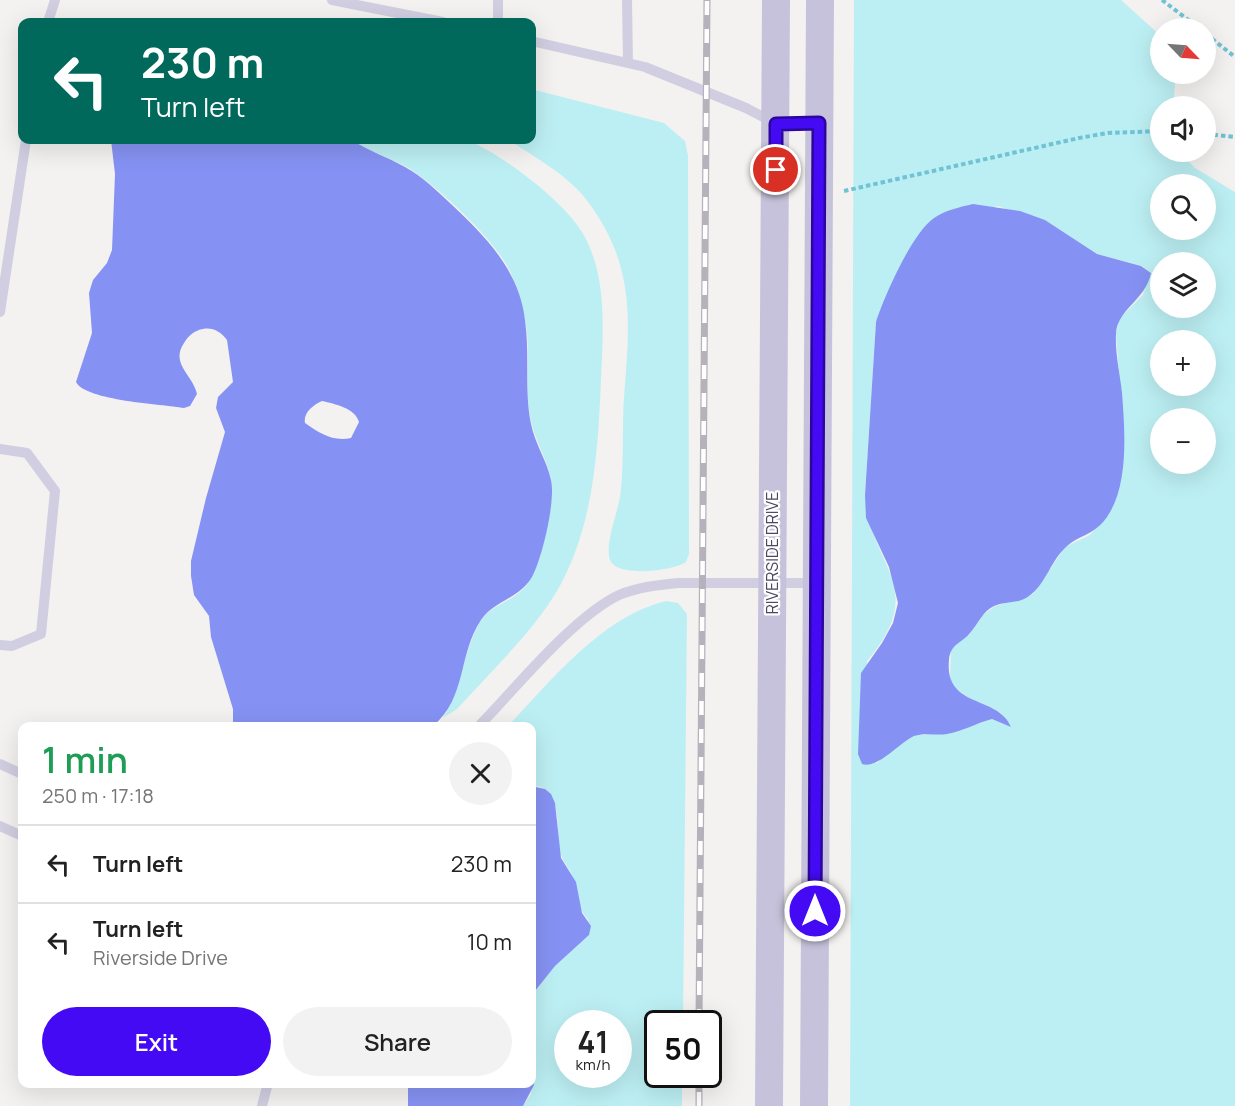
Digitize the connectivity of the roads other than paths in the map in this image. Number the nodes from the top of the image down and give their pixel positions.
1 (55, 0) edge
2 (332, 0) edge
3 (498, 0) edge
4 (627, 0) edge
5 (776, 0) edge
6 (820, 0) edge
7 (362, 3) edge
8 (49, 18) edge
9 (426, 18) edge
10 (498, 18) edge
11 (536, 42) edge
12 (628, 63) junction
13 (819, 123) junction
14 (776, 124) junction
15 (25, 144) edge
16 (0, 312) edge
17 (0, 449) edge
18 (772, 583) junction
19 (817, 583) junction
20 (0, 645) edge
21 (483, 722) edge
22 (0, 764) edge
23 (18, 772) edge
24 (0, 826) edge
25 (18, 834) edge
26 (267, 1088) edge
27 (262, 1106) edge
28 (769, 1106) edge
29 (814, 1106) edge

1 - 8 lane
2 - 7 lane
3 - 10 lane
4 - 12 lane
5 - 14 main road, RIVERSIDE DRIVE
6 - 13 main road
7 - 9 lane
11 - 12 lane
12 - 14 lane
13 - 14 main road
13 - 19 main road
14 - 18 main road, RIVERSIDE DRIVE
15 - 16 lane
17 - 20 lane
18 - 19 lane
18 - 21 lane
18 - 28 main road, RIVERSIDE DRIVE
19 - 29 main road
22 - 23 lane
24 - 25 lane
26 - 27 lane

